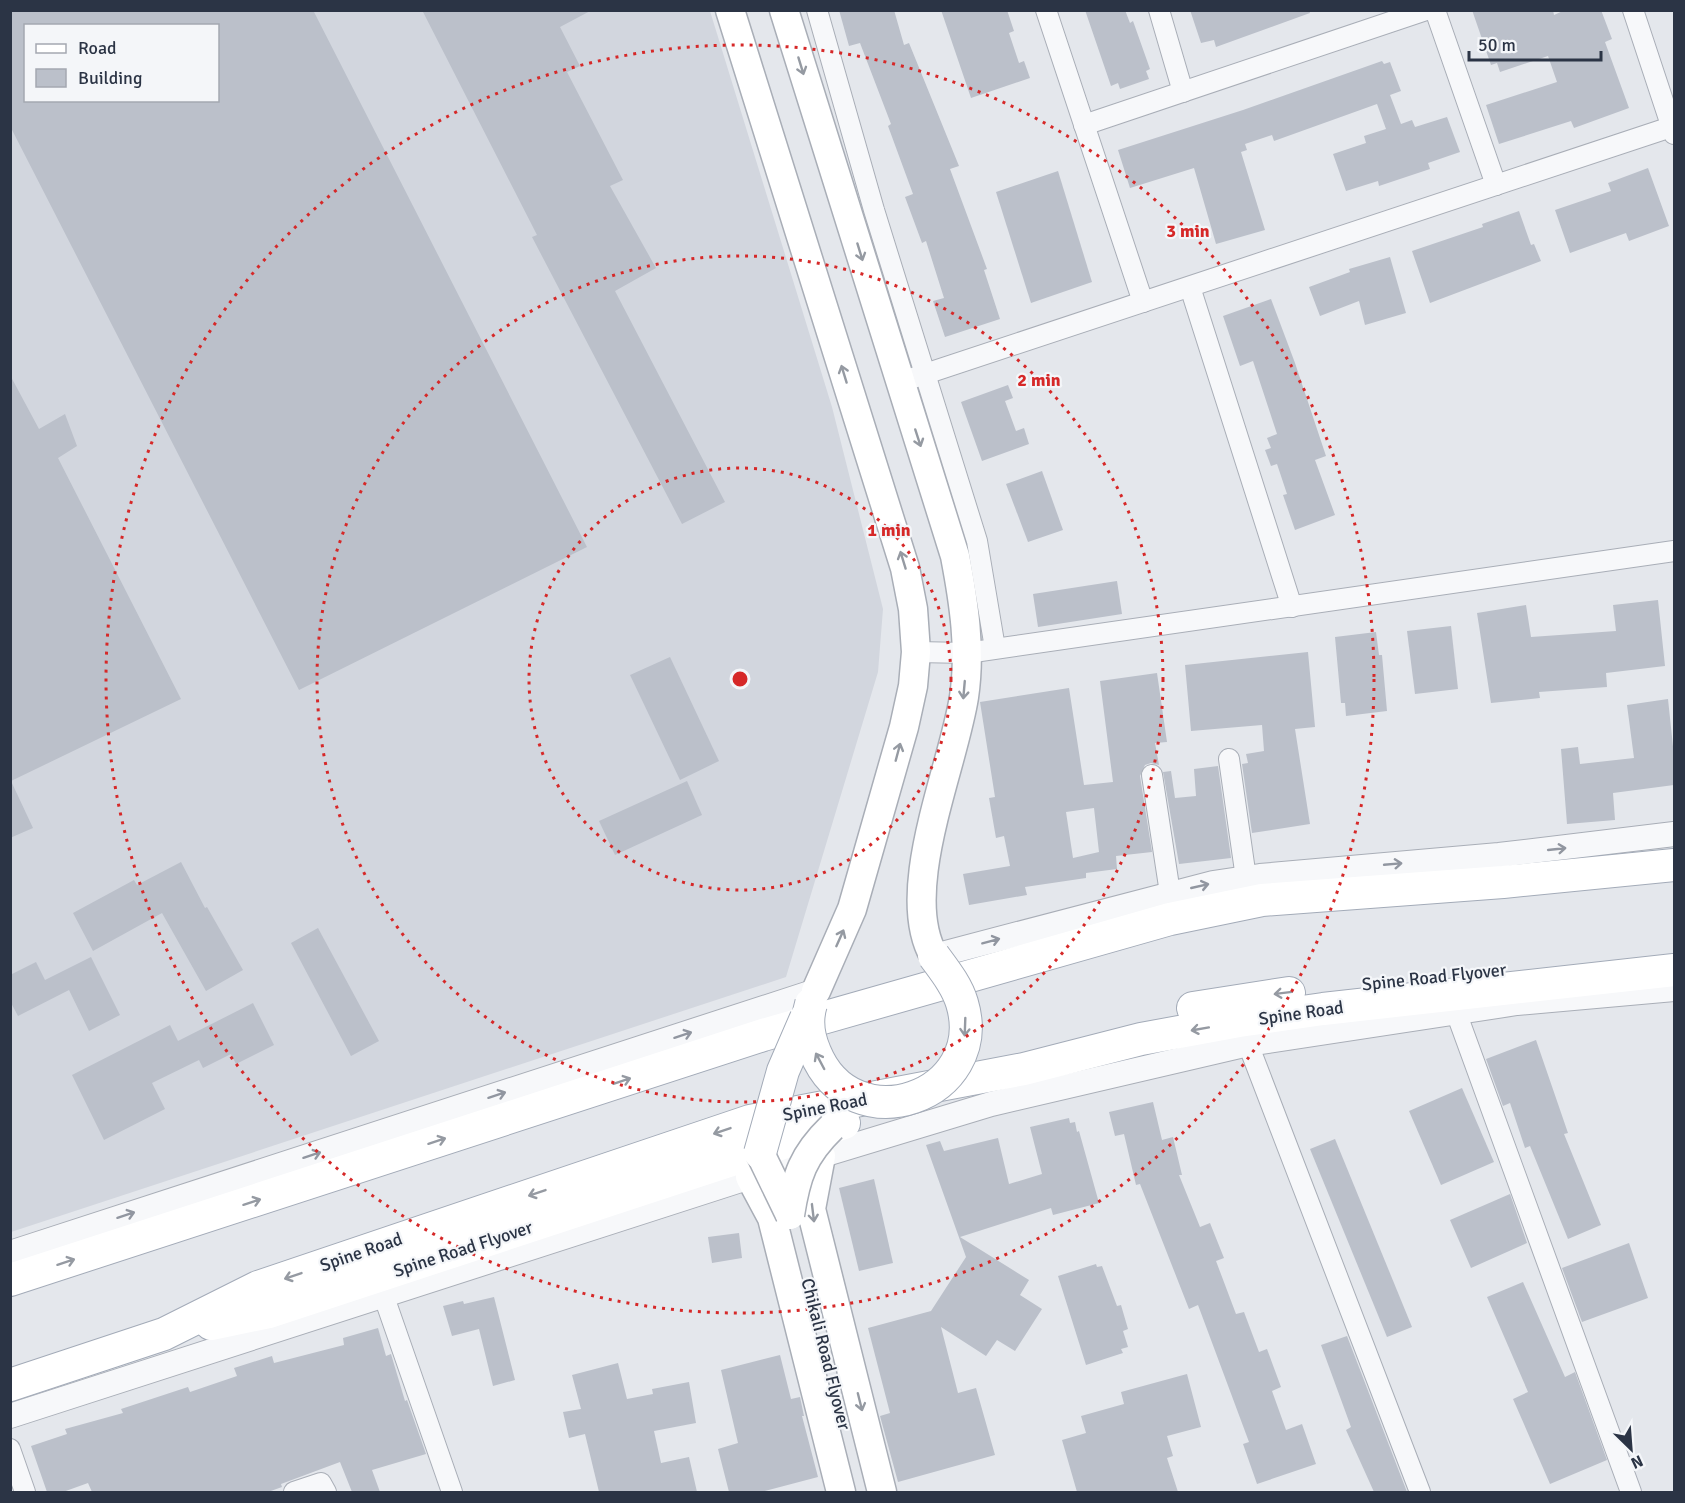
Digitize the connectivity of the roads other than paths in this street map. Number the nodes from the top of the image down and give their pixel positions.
1 (730, 10) edge
2 (784, 10) edge
3 (817, 10) edge
4 (1046, 10) edge
5 (1158, 10) edge
6 (1426, 10) edge
7 (1435, 10) edge
8 (1634, 10) edge
9 (1183, 92) junction
10 (1084, 125) junction
11 (1674, 129) edge
12 (1496, 185) junction
13 (1190, 286) junction
14 (1143, 302) junction
15 (913, 379) junction
16 (1674, 551) edge
17 (1292, 607) junction
18 (995, 648) junction
19 (916, 652) junction
20 (967, 653) junction
21 (1229, 759) dead end
22 (1152, 775) dead end
23 (1674, 834) edge
24 (1674, 865) edge
25 (1246, 878) junction
26 (1170, 893) junction
27 (1674, 949) edge
28 (934, 956) junction
29 (1674, 970) edge
30 (1674, 989) edge
31 (811, 1004) junction
32 (1455, 1012) junction
33 (1245, 1032) junction
34 (951, 1071) junction
35 (904, 1101) junction
36 (832, 1128) junction
37 (821, 1156) junction
38 (755, 1165) junction
39 (790, 1215) junction
40 (10, 1253) edge
41 (10, 1280) edge
42 (384, 1294) junction
43 (164, 1334) junction
44 (10, 1385) edge
45 (10, 1416) edge
46 (10, 1449) edge
47 (25, 1492) edge
48 (294, 1492) edge
49 (326, 1492) edge
50 (452, 1492) edge
51 (842, 1492) edge
52 (861, 1492) edge
53 (882, 1492) edge
54 (1420, 1492) edge
55 (1631, 1492) edge

19 -> 1 main road
2 -> 15 main road
3 - 15 street
4 - 10 street
5 - 9 street
6 - 9 street
7 - 12 street
8 - 11 street
9 - 10 street
10 - 14 street
11 - 12 street
12 - 13 street
13 - 14 street
13 - 17 street
14 - 15 street
15 - 18 street
15 -> 20 main road
16 - 17 street
17 - 18 street
18 - 20 street
19 - 20 street
31 -> 19 main road
20 -> 28 main road
21 - 25 street
22 - 26 street
25 -> 23 street
41 -> 24 main road
26 -> 25 street
28 -> 26 street
27 -> 34 main road, Spine Road Flyover
28 -> 34 main road, Spine Road Flyover, bridge
29 - 33 main road, Spine Road
30 - 32 street, Spine Road
35 -> 31 main road, Spine Road Flyover, bridge
31 - 38 main road, bridge
40 -> 31 street
32 - 33 street, Spine Road
32 - 55 street
33 - 37 street, Spine Road
33 -> 43 main road, Spine Road
33 - 54 street
34 - 35 main road, Spine Road Flyover, bridge
35 - 36 main road, Spine Road Flyover, bridge
36 - 38 main road, Spine Road Flyover, bridge
36 - 39 main road, Chikali Road Flyover, bridge
37 - 38 street, Spine Road
37 -> 53 main road
38 - 39 main road, Chikali Road Flyover, bridge
38 - 42 street, Spine Road
38 - 43 main road, Spine Road Flyover
38 - 51 main road
39 - 52 main road, Chikali Road Flyover
42 - 45 street, Spine Road
42 - 50 street
43 - 44 main road, Spine Road
46 - 47 street
48 - 49 street

